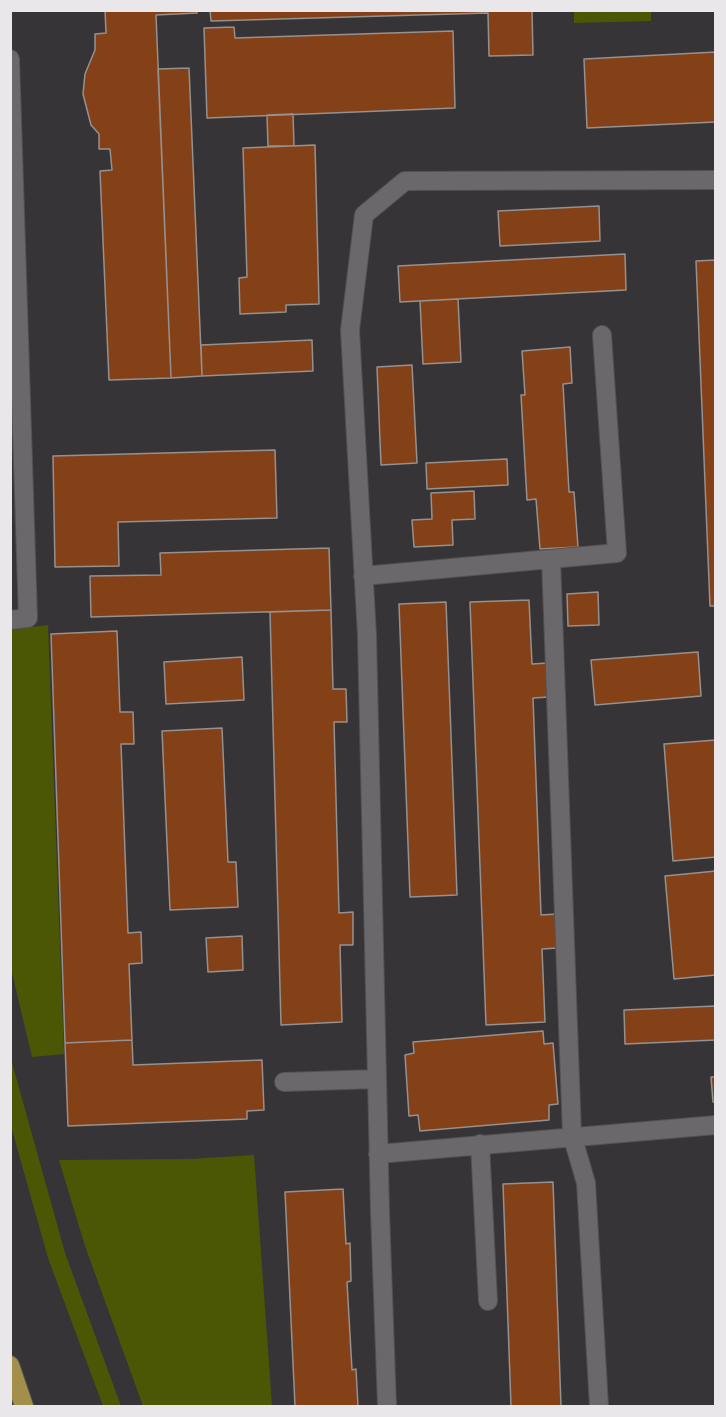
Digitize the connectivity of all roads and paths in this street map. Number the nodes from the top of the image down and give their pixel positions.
1 (10, 59) edge
2 (716, 180) edge
3 (602, 334) dead end
4 (551, 559) junction
5 (363, 576) junction
6 (10, 620) edge
7 (376, 1079) junction
8 (284, 1082) dead end
9 (716, 1125) edge
10 (572, 1135) junction
11 (480, 1144) junction
12 (378, 1154) junction
13 (488, 1302) dead end
14 (10, 1365) edge
15 (24, 1407) edge
16 (387, 1407) edge
17 (599, 1407) edge

1 - 6 street
2 - 5 street
3 - 4 street
4 - 5 street
4 - 10 street
5 - 7 street
7 - 8 street
7 - 12 street
9 - 10 street
10 - 11 street
10 - 17 street
11 - 12 street
11 - 13 street
12 - 16 street
14 - 15 main road

